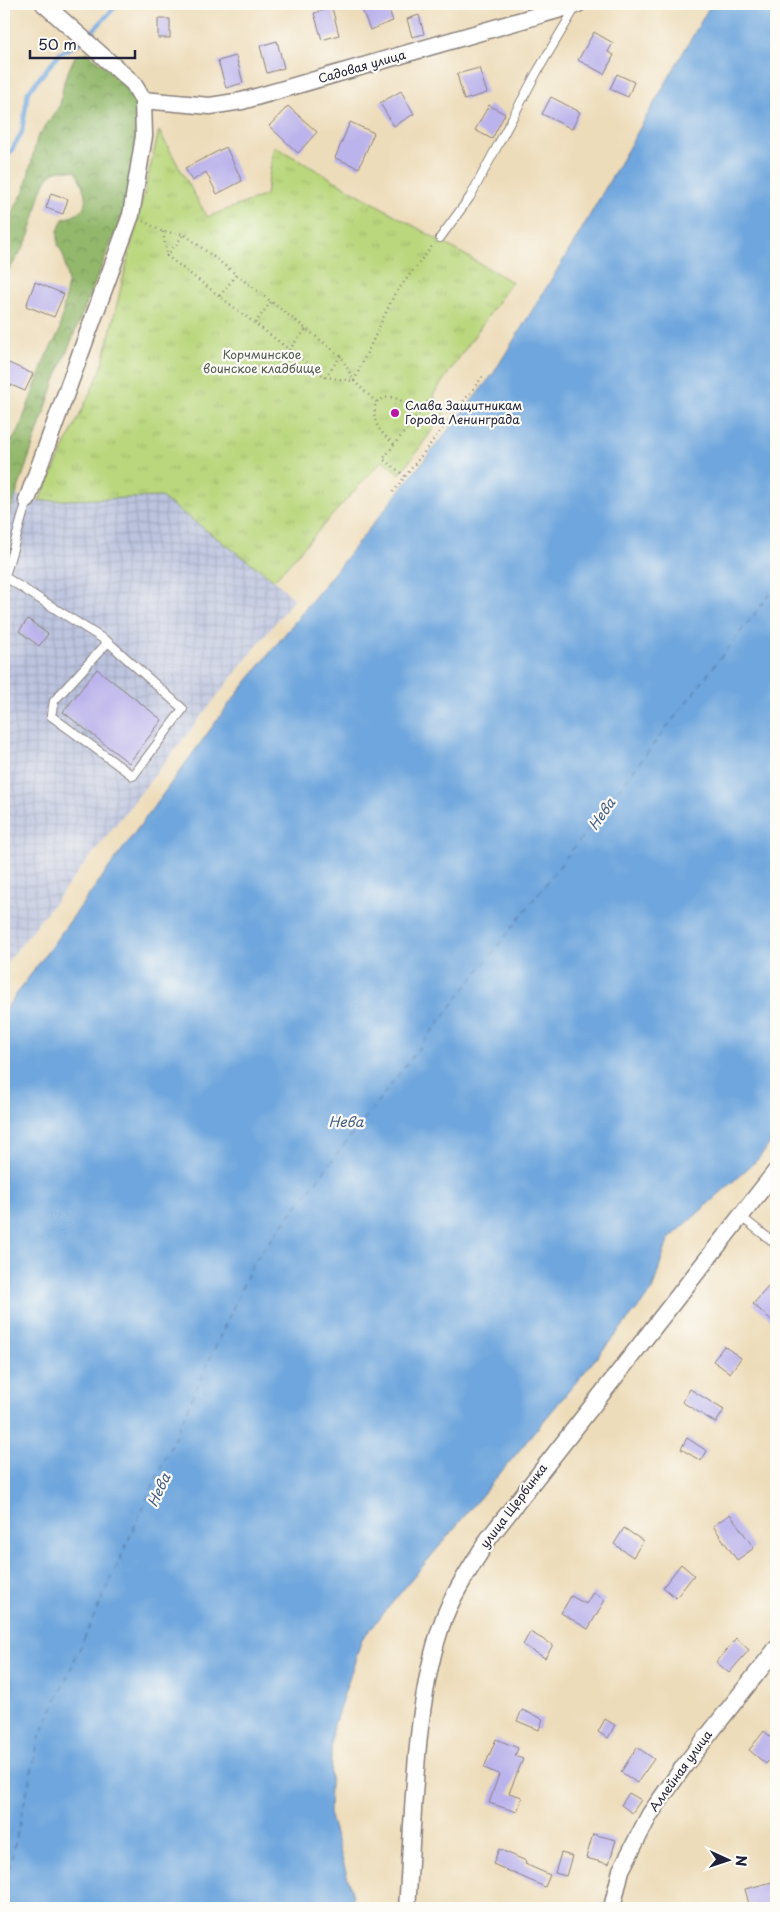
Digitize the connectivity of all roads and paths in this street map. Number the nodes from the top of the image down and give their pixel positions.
1 (44, 4) edge
2 (578, 4) edge
3 (143, 100) junction
4 (131, 215) junction
5 (164, 232) junction
6 (184, 234) junction
7 (440, 238) joint
8 (167, 256) junction
9 (236, 275) junction
10 (220, 296) junction
11 (271, 302) junction
12 (255, 324) junction
13 (306, 329) junction
14 (289, 350) junction
15 (341, 356) junction
16 (484, 375) dead end
17 (325, 377) junction
18 (354, 381) junction
19 (376, 402) junction
20 (418, 414) junction
21 (452, 416) junction
22 (394, 444) junction
23 (405, 476) junction
24 (393, 492) dead end
25 (27, 500) joint
26 (4, 579) edge
27 (108, 642) junction
28 (776, 1171) edge
29 (740, 1216) junction
30 (776, 1244) edge
31 (776, 1650) edge
32 (407, 1908) edge
33 (612, 1908) edge

1 - 3 street
2 - 3 street, Садовая улица
2 - 7 lane
3 - 4 street
4 - 5 path
4 - 25 street
5 - 6 path
5 - 8 path
6 - 8 path
6 - 9 path
7 - 18 path
8 - 10 path
9 - 10 path
9 - 11 path
10 - 12 path
11 - 12 path
11 - 13 path
12 - 14 path
13 - 14 path
13 - 15 path
14 - 17 path
15 - 17 path
15 - 18 path
16 - 21 path
17 - 18 path
18 - 19 path
19 - 20 path
19 - 22 path
20 - 21 path
20 - 22 path
21 - 23 path
22 - 23 path
23 - 24 path
25 - 26 lane
26 - 27 lane
27 - 27 lane
28 - 29 street, улица Щербинка
29 - 30 lane
29 - 32 street, улица Щербинка
31 - 33 street, Аллейная улица

